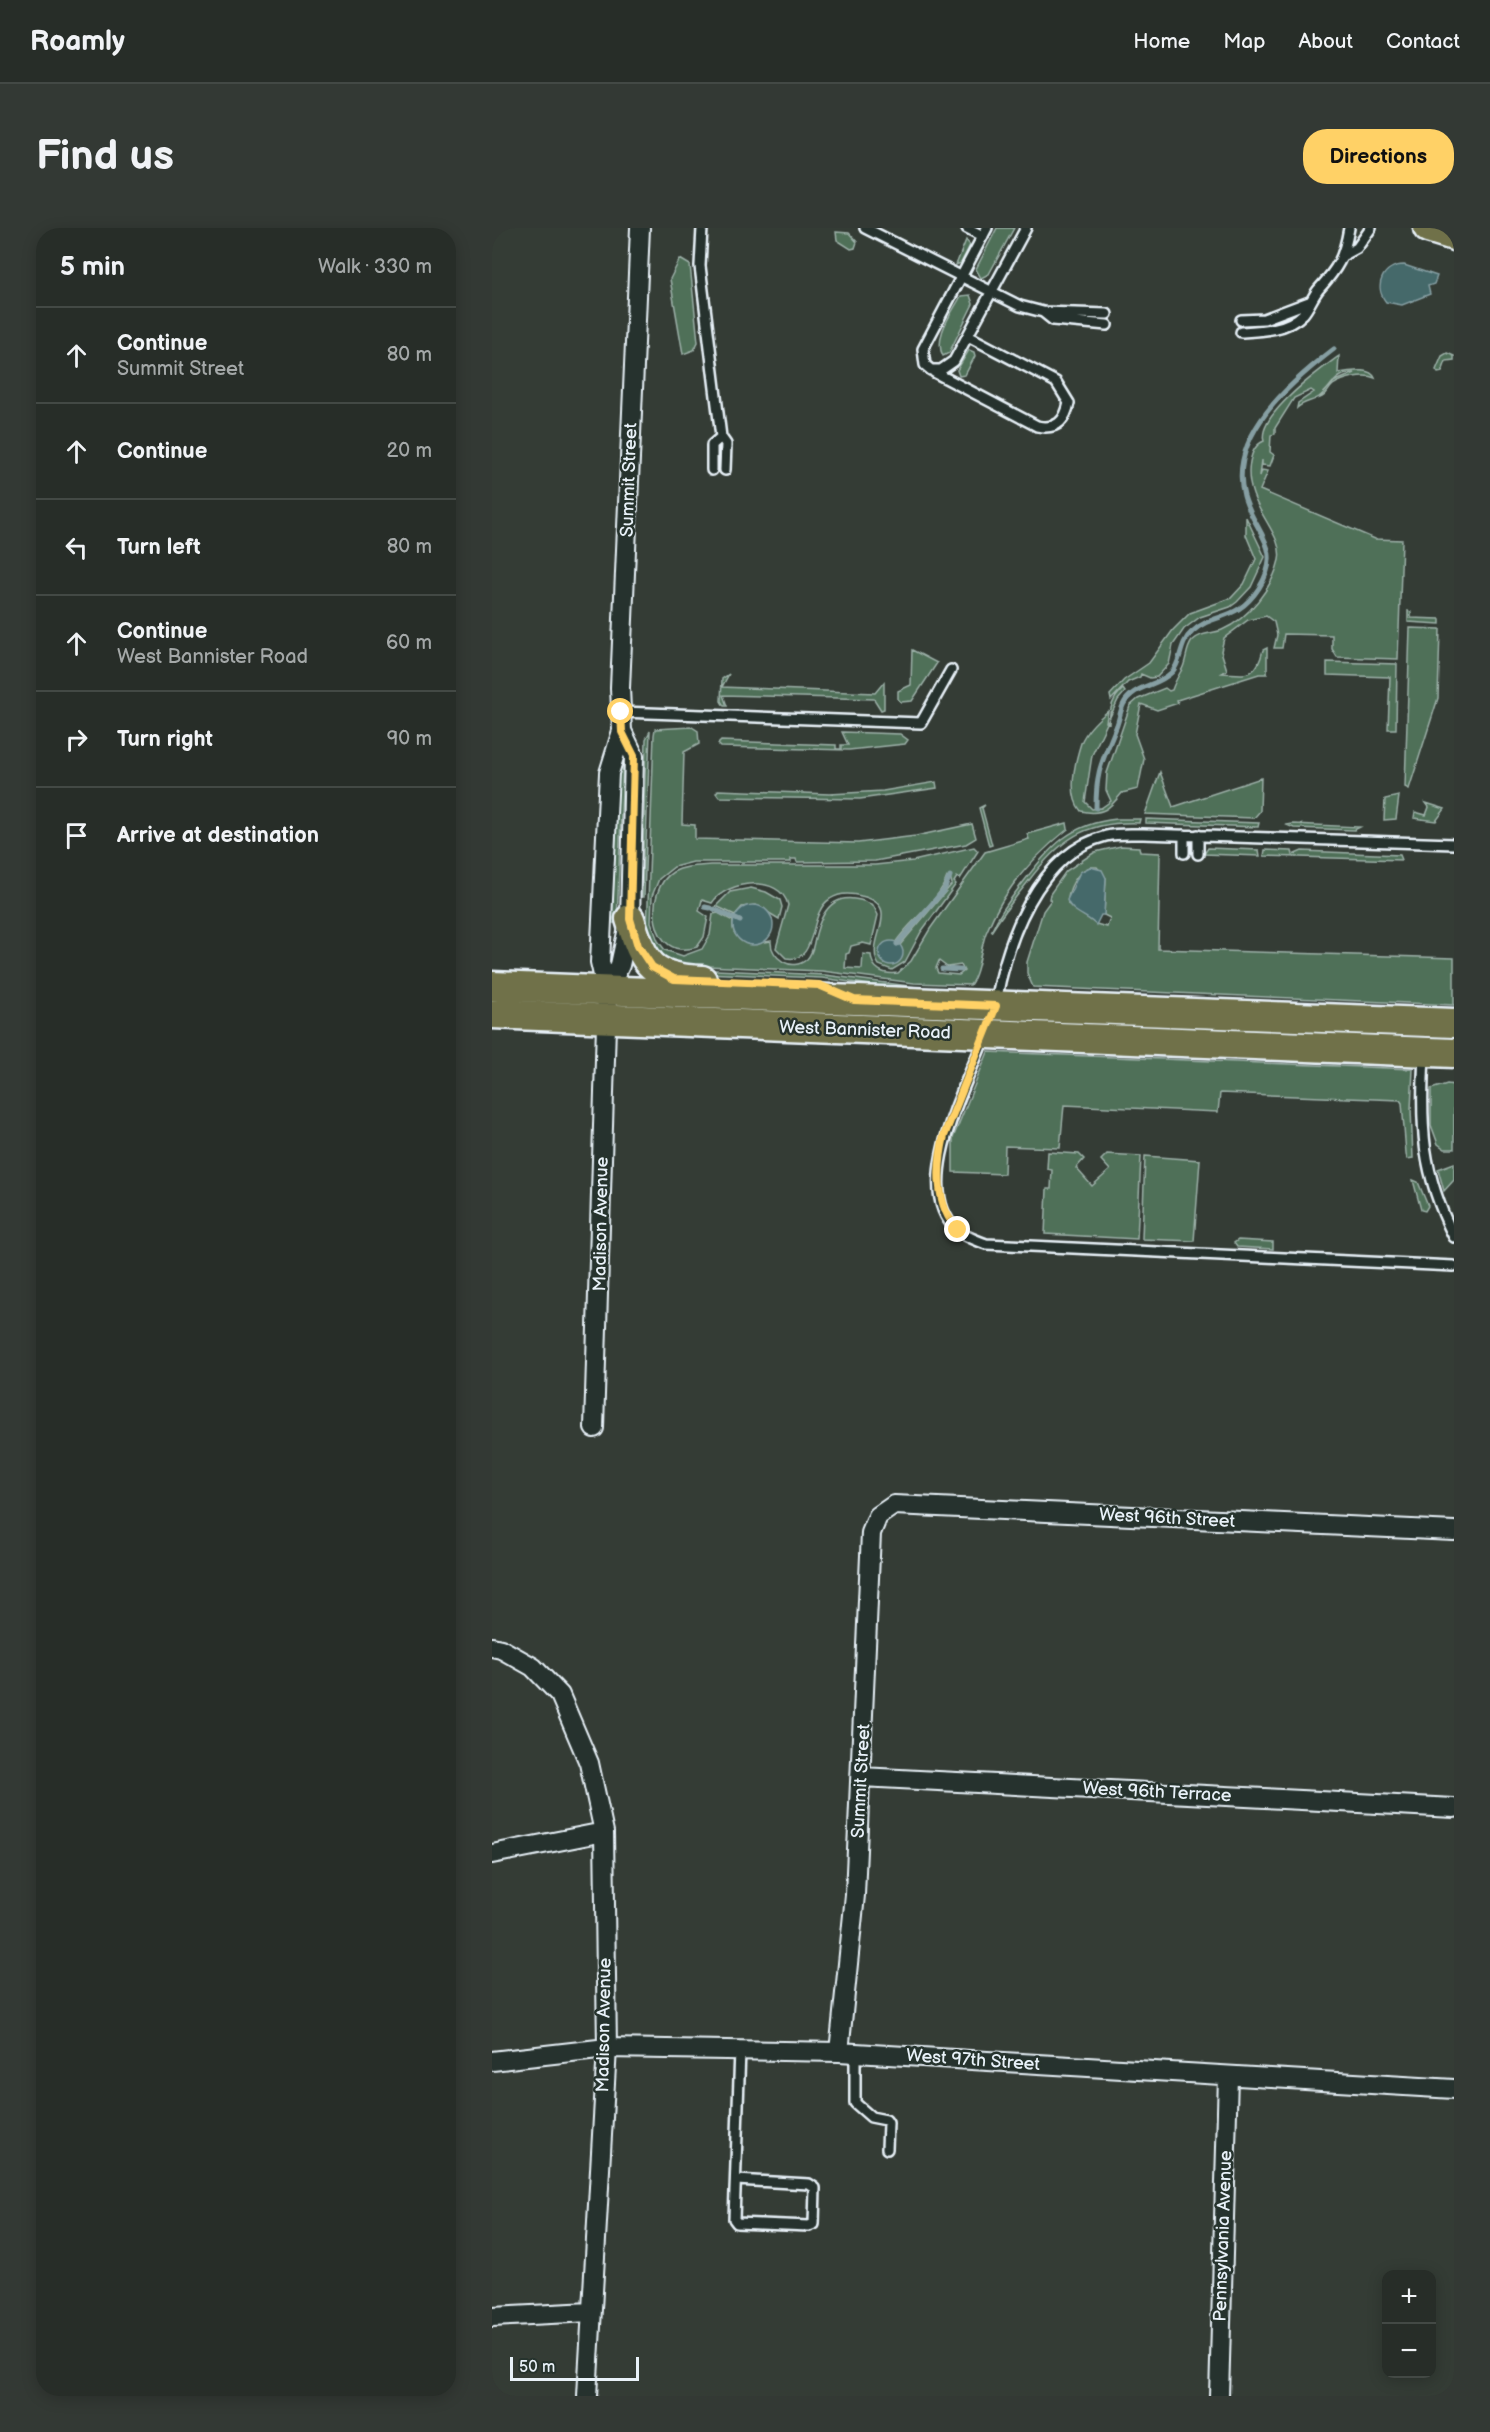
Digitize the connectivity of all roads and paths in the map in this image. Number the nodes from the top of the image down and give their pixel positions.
1 (640, 228) edge
2 (702, 228) edge
3 (865, 228) edge
4 (967, 228) edge
5 (1026, 228) edge
6 (1348, 228) edge
7 (1371, 228) edge
8 (1428, 228) edge
9 (985, 232) edge
10 (1454, 236) edge
11 (1344, 255) junction
12 (962, 276) junction
13 (990, 292) junction
14 (1309, 302) junction
15 (1043, 312) junction
16 (1107, 314) dead end
17 (1241, 320) dead end
18 (1107, 325) dead end
19 (1241, 332) dead end
20 (968, 336) junction
21 (931, 370) junction
22 (720, 437) junction
23 (712, 470) dead end
24 (725, 470) dead end
25 (951, 670) dead end
26 (621, 712) junction
27 (622, 732) junction
28 (1184, 835) junction
29 (1198, 835) junction
30 (1454, 844) edge
31 (1184, 854) dead end
32 (1198, 854) dead end
33 (630, 919) junction
34 (492, 986) edge
35 (854, 1000) junction
36 (607, 1006) junction
37 (492, 1014) edge
38 (990, 1021) junction
39 (1431, 1034) edge
40 (1454, 1053) edge
41 (1454, 1237) edge
42 (1454, 1266) edge
43 (594, 1428) dead end
44 (883, 1513) joint
45 (1454, 1531) edge
46 (492, 1647) edge
47 (861, 1777) junction
48 (1454, 1808) edge
49 (604, 1832) junction
50 (492, 1854) edge
51 (607, 2048) junction
52 (740, 2050) junction
53 (847, 2052) junction
54 (492, 2061) edge
55 (1228, 2076) junction
56 (1454, 2090) edge
57 (887, 2149) dead end
58 (736, 2180) junction
59 (591, 2312) junction
60 (492, 2317) edge
61 (586, 2396) edge
62 (1219, 2396) edge

1 - 26 street, Summit Street
2 - 22 lane
3 - 12 lane
4 - 9 lane
5 - 13 lane
6 - 11 lane
7 - 11 lane
8 - 10 main road
9 - 12 lane
11 - 14 lane
12 - 13 lane
12 - 21 lane
13 - 15 lane
13 - 20 lane
14 - 17 lane
14 - 19 lane
15 - 16 lane
15 - 18 lane
20 - 21 lane
20 - 21 lane
22 - 23 lane
22 - 24 lane
25 - 26 lane
26 - 27 street, Summit Street
27 - 33 street, Summit Street
27 - 36 street, Summit Street
28 - 29 lane
28 - 31 lane
28 - 38 lane
29 - 30 lane
29 - 32 lane
33 - 35 main road
33 - 36 street, Summit Street
34 - 36 main road, West Bannister Road
35 - 36 main road, West Bannister Road
35 - 38 main road, West Bannister Road
36 - 37 main road, West Bannister Road
36 - 38 main road, West Bannister Road
36 - 43 street, Madison Avenue
38 - 39 main road, West Bannister Road
38 - 42 lane
39 - 40 main road, West Bannister Road
39 - 41 lane
44 - 45 street, West 96th Street
44 - 47 street, Summit Street
46 - 49 street, Madison Avenue
47 - 48 street, West 96th Terrace
47 - 53 street, Summit Street
49 - 50 street
49 - 51 street, Madison Avenue
51 - 52 street, West 97th Street
51 - 54 street, West 97th Street
51 - 59 street, Madison Avenue
52 - 53 street, West 97th Street
52 - 58 lane
53 - 55 street, West 97th Street
53 - 57 lane
55 - 56 street, West 97th Street
55 - 62 street, Pennsylvania Avenue
58 - 58 lane
59 - 60 street
59 - 61 street, Madison Avenue

